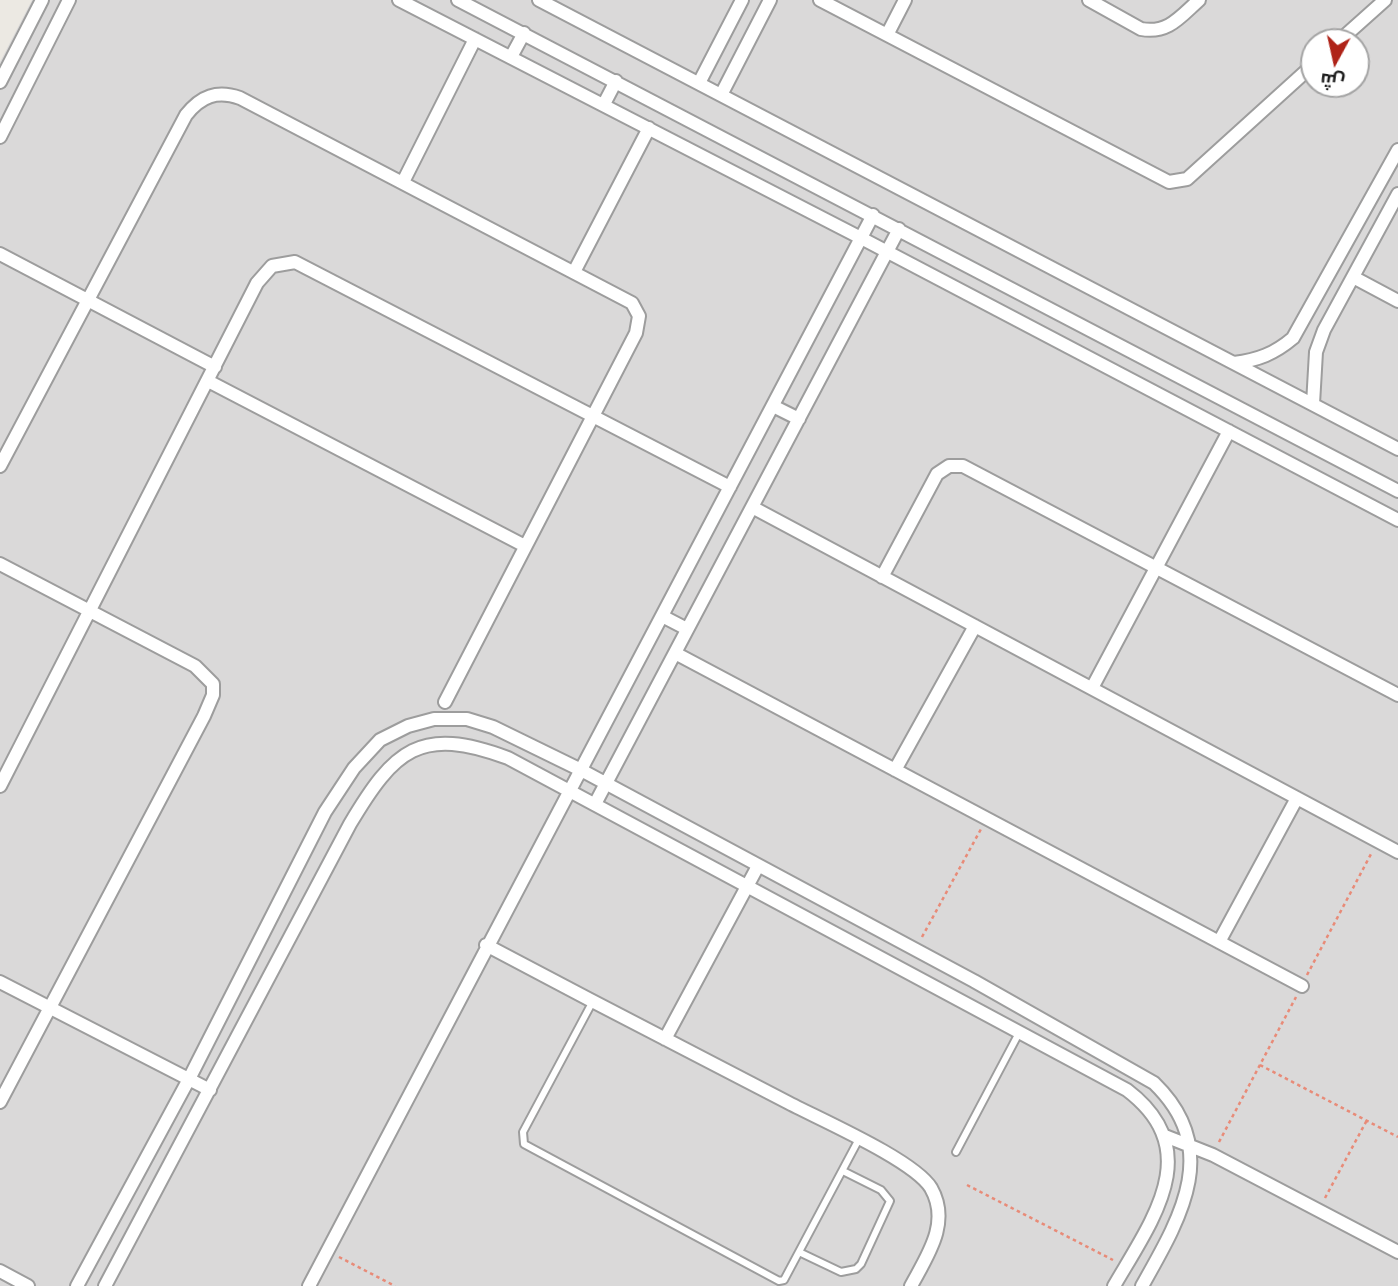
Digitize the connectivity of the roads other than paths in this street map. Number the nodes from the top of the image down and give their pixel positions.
1 (42, 0) edge
2 (69, 0) edge
3 (399, 0) edge
4 (458, 0) edge
5 (539, 0) edge
6 (742, 0) edge
7 (771, 0) edge
8 (820, 0) edge
9 (905, 0) edge
10 (1089, 0) edge
11 (1199, 0) edge
12 (1385, 0) edge
13 (1354, 28) edge
14 (524, 33) junction
15 (887, 35) junction
16 (475, 39) junction
17 (511, 57) junction
18 (1300, 77) edge
19 (616, 80) junction
20 (0, 82) edge
21 (699, 83) junction
22 (721, 95) junction
23 (604, 104) junction
24 (649, 128) junction
25 (1, 132) edge
26 (1398, 150) edge
27 (403, 182) junction
28 (1398, 194) edge
29 (873, 215) junction
30 (899, 229) junction
31 (861, 238) junction
32 (887, 252) junction
33 (0, 254) edge
34 (574, 272) junction
35 (1353, 277) junction
36 (86, 300) junction
37 (1398, 301) edge
38 (1100, 335) junction
39 (1089, 357) junction
40 (1234, 363) junction
41 (215, 367) junction
42 (208, 381) junction
43 (1313, 404) junction
44 (773, 406) junction
45 (593, 416) junction
46 (799, 419) junction
47 (1228, 431) junction
48 (1283, 432) junction
49 (1398, 449) edge
50 (1273, 454) junction
51 (0, 466) edge
52 (730, 487) junction
53 (1398, 491) edge
54 (752, 508) junction
55 (1398, 520) edge
56 (525, 546) junction
57 (0, 564) edge
58 (1156, 567) junction
59 (882, 577) junction
60 (90, 611) junction
61 (662, 616) junction
62 (975, 626) junction
63 (687, 629) junction
64 (675, 653) junction
65 (1091, 688) junction
66 (1398, 695) edge
67 (445, 702) dead end
68 (581, 769) junction
69 (895, 770) junction
70 (606, 783) junction
71 (0, 786) edge
72 (569, 790) junction
73 (1297, 798) junction
74 (595, 804) junction
75 (1398, 852) edge
76 (758, 866) junction
77 (748, 885) junction
78 (261, 938) junction
79 (1219, 942) junction
80 (486, 945) junction
81 (282, 951) junction
82 (974, 981) junction
83 (0, 982) edge
84 (1302, 986) dead end
85 (964, 1000) junction
86 (593, 1001) junction
87 (51, 1008) junction
88 (1020, 1031) junction
89 (665, 1039) junction
90 (189, 1079) junction
91 (210, 1090) junction
92 (0, 1102) edge
93 (1165, 1136) junction
94 (859, 1139) junction
95 (1190, 1145) junction
96 (956, 1152) dead end
97 (843, 1171) junction
98 (799, 1252) junction
99 (1398, 1252) edge
100 (0, 1272) edge
101 (28, 1286) edge
102 (77, 1286) edge
103 (106, 1286) edge
104 (309, 1286) edge
105 (911, 1286) edge
106 (1114, 1286) edge
107 (1142, 1286) edge

1 - 20 street
2 - 25 street
3 - 16 street
4 - 14 street
5 - 21 street
6 - 21 street
7 - 22 street
8 - 15 street
9 - 15 street
10 - 11 street
12 - 13 street
14 - 17 street
14 - 19 street
15 - 18 street
16 - 17 street
16 - 27 street
17 - 23 street
19 - 23 street
19 - 29 street
21 - 22 street
22 - 40 street
23 - 24 street
24 - 31 street
24 - 34 street
26 - 40 street
27 - 34 street
27 - 36 street
28 - 35 street
29 - 30 street
29 - 31 street
30 - 32 street
30 - 38 street
31 - 32 street
31 - 44 street
32 - 39 street
32 - 46 street
33 - 36 street
34 - 45 street
35 - 37 street
35 - 43 street
36 - 41 street
36 - 51 street
38 - 39 street
38 - 48 street
39 - 47 street
40 - 43 street
41 - 42 street
41 - 45 street
42 - 56 street
42 - 60 street
43 - 49 street
44 - 46 street
44 - 52 street
45 - 52 street
45 - 56 street
46 - 54 street
47 - 50 street
47 - 58 street
48 - 50 street
48 - 53 street
50 - 55 street
52 - 61 street
54 - 59 street
54 - 63 street
56 - 67 street
57 - 60 street
58 - 59 street
58 - 65 street
58 - 66 street
59 - 62 street
60 - 71 street
60 - 87 street
61 - 63 street
61 - 68 street
62 - 65 street
62 - 69 street
63 - 64 street
64 - 69 street
64 - 70 street
65 - 73 street
68 - 70 street
68 - 72 street
68 - 78 street
69 - 79 street
70 - 74 street
70 - 76 street
72 - 74 street
72 - 80 street
72 - 81 street
73 - 75 street
73 - 79 street
74 - 77 street
76 - 77 street
76 - 82 street
77 - 85 street
77 - 89 street
78 - 81 street
78 - 90 street
79 - 84 street
80 - 86 street
80 - 104 street
81 - 91 street
82 - 85 street
82 - 95 street
83 - 87 street
85 - 88 street
86 - 89 street
86 - 98 lane
87 - 90 street
87 - 92 street
88 - 93 street
88 - 96 lane
89 - 94 street
90 - 91 street
90 - 102 street
91 - 103 street
93 - 95 street
93 - 106 street
94 - 97 lane
94 - 105 street
95 - 99 street
95 - 107 street
97 - 98 lane
97 - 98 lane
100 - 101 street

